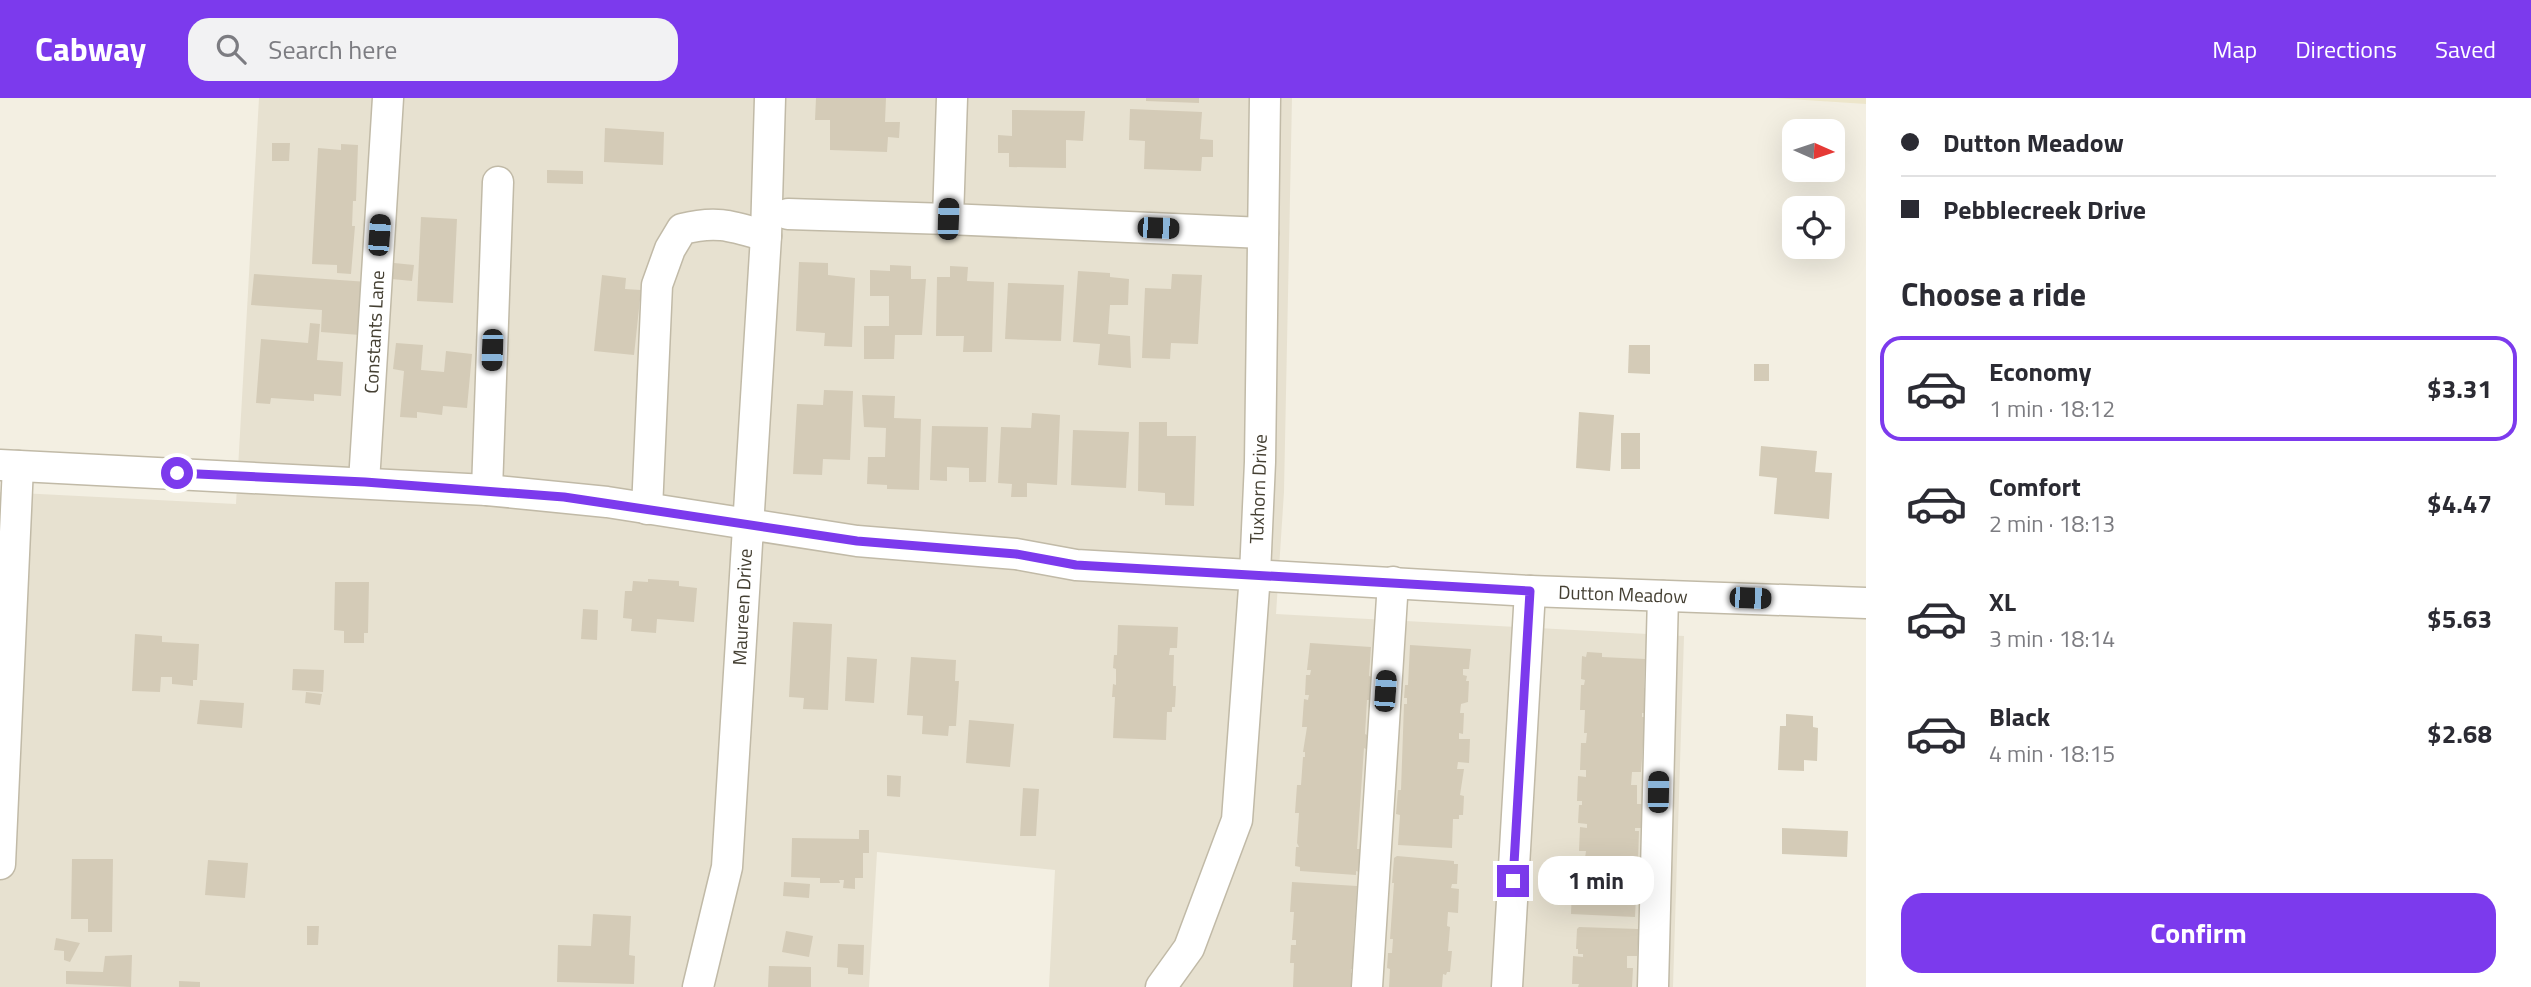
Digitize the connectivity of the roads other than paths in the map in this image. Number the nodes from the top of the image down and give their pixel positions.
1 (388, 98) edge
2 (770, 98) edge
3 (952, 98) edge
4 (1265, 98) edge
5 (498, 182) dead end
6 (788, 214) dead end
7 (948, 219) junction
8 (1263, 233) junction
9 (766, 236) junction
10 (9, 465) edge
11 (365, 482) junction
12 (487, 490) junction
13 (647, 509) junction
14 (747, 525) junction
15 (1255, 574) junction
16 (1393, 582) junction
17 (1530, 591) junction
18 (1664, 596) junction
19 (1866, 603) edge
20 (1, 825) edge
21 (0, 864) edge
22 (698, 987) edge
23 (1161, 987) edge
24 (1367, 987) edge
25 (1507, 987) edge
26 (1653, 987) edge

1 - 11 street, Constants Lane
2 - 9 street, Maureen Drive
3 - 7 street
4 - 8 street, Tuxhorn Drive
5 - 12 street
6 - 7 street
7 - 8 street
8 - 15 street, Tuxhorn Drive
9 - 13 street
9 - 14 street, Maureen Drive
10 - 11 street, Dutton Meadow
10 - 20 street
11 - 12 street, Dutton Meadow
12 - 13 street, Dutton Meadow
13 - 14 street, Dutton Meadow
14 - 15 street, Dutton Meadow
14 - 22 street, Maureen Drive
15 - 16 street, Dutton Meadow
15 - 23 street, Tuxhorn Drive
16 - 17 street, Dutton Meadow
16 - 24 street
17 - 18 street, Dutton Meadow
17 - 25 street
18 - 19 street, Dutton Meadow
18 - 26 street
20 - 21 street

